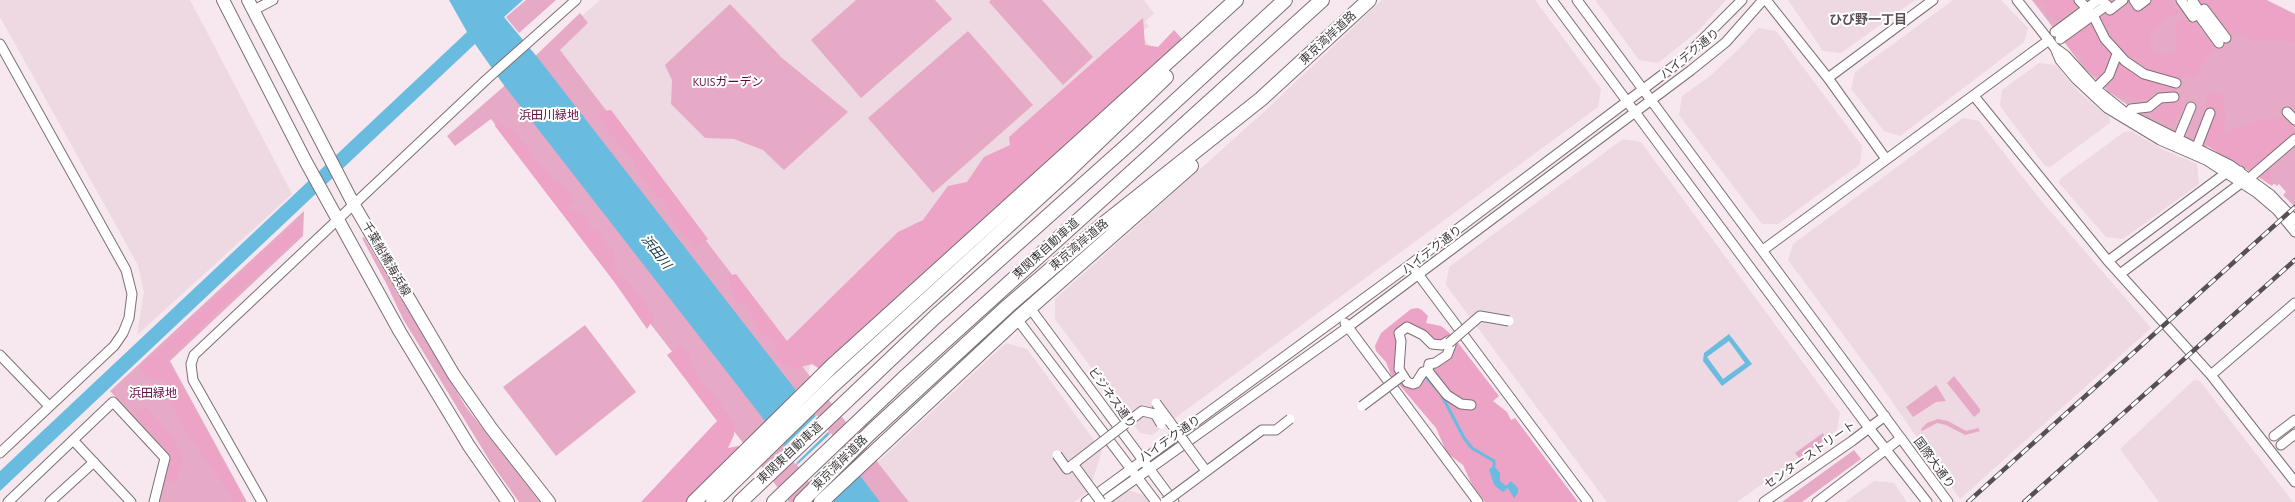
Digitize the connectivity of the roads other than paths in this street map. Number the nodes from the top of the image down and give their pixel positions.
1 (224, 0) edge
2 (273, 0) edge
3 (576, 0) edge
4 (1236, 0) edge
5 (1243, 0) edge
6 (1285, 0) edge
7 (1322, 0) edge
8 (1369, 0) edge
9 (1552, 0) edge
10 (1577, 0) edge
11 (1742, 0) edge
12 (1763, 0) edge
13 (1766, 0) edge
14 (1933, 0) edge
15 (2017, 0) edge
16 (2079, 0) edge
17 (2098, 0) edge
18 (2123, 0) edge
19 (2134, 0) edge
20 (2146, 0) edge
21 (2181, 0) edge
22 (2192, 0) edge
23 (2105, 2) edge
24 (251, 5) edge
25 (2090, 12) junction
26 (2199, 13) junction
27 (2057, 36) dead end
28 (2222, 40) dead end
29 (0, 44) edge
30 (2052, 44) junction
31 (2117, 54) junction
32 (1828, 78) junction
33 (2176, 83) dead end
34 (2099, 85) dead end
35 (1643, 90) junction
36 (1974, 96) junction
37 (2174, 97) dead end
38 (1651, 100) junction
39 (1627, 101) junction
40 (2191, 107) dead end
41 (2131, 109) dead end
42 (1635, 112) junction
43 (2288, 112) dead end
44 (2210, 113) dead end
45 (1240, 115) junction
46 (2295, 120) edge
47 (2179, 136) dead end
48 (2295, 139) edge
49 (2198, 144) dead end
50 (1886, 160) junction
51 (2240, 171) junction
52 (2226, 173) junction
53 (2253, 175) dead end
54 (2241, 183) junction
55 (354, 205) junction
56 (337, 220) junction
57 (2295, 220) edge
58 (2295, 232) edge
59 (1763, 250) junction
60 (2108, 261) junction
61 (1411, 264) junction
62 (2120, 274) junction
63 (1419, 275) junction
64 (2295, 303) edge
65 (1030, 308) junction
66 (1340, 316) junction
67 (1017, 319) junction
68 (1510, 321) dead end
69 (1348, 327) junction
70 (1450, 343) junction
71 (0, 355) edge
72 (1428, 371) junction
73 (2212, 375) junction
74 (1402, 376) junction
75 (1471, 405) dead end
76 (49, 406) junction
77 (1362, 406) dead end
78 (1157, 409) junction
79 (1885, 416) junction
80 (1290, 419) dead end
81 (2295, 420) edge
82 (1161, 424) dead end
83 (1869, 428) junction
84 (2295, 434) edge
85 (2274, 436) dead end
86 (1901, 438) junction
87 (74, 440) junction
88 (2281, 445) dead end
89 (1886, 450) junction
90 (0, 453) edge
91 (1057, 455) dead end
92 (1142, 460) junction
93 (94, 462) junction
94 (1073, 464) junction
95 (1131, 468) junction
96 (1149, 468) junction
97 (1206, 471) junction
98 (1137, 477) junction
99 (2295, 482) edge
100 (60, 499) edge
101 (703, 499) edge
102 (1925, 501) edge
103 (8, 502) edge
104 (50, 502) edge
105 (131, 502) edge
106 (154, 502) edge
107 (262, 502) edge
108 (508, 502) edge
109 (549, 502) edge
110 (740, 502) edge
111 (774, 502) edge
112 (800, 502) edge
113 (821, 502) edge
114 (1086, 502) edge
115 (1102, 502) edge
116 (1156, 502) edge
117 (1165, 502) edge
118 (1174, 502) edge
119 (1478, 502) edge
120 (1588, 502) edge
121 (1764, 502) edge
122 (1817, 502) edge
123 (1948, 502) edge

1 - 56 main road, 千葉船橋海浜線
2 - 24 street
3 - 55 street
4 - 101 highway
5 - 101 highway
6 - 110 highway, 東関東自動車道
7 - 111 highway, 東関東自動車道
8 - 45 highway, 東京湾岸道路
9 - 39 street
10 - 35 street, 国際大通り
11 - 35 street, ハイテク通り
12 - 38 street, ハイテク通り
13 - 32 street
14 - 32 street
15 - 30 street
16 - 25 street
17 - 25 street
18 - 23 street
19 - 20 street
21 - 26 street
22 - 26 street
23 - 25 street
24 - 55 main road, 千葉船橋海浜線
25 - 27 street
25 - 31 street
26 - 28 street
29 - 76 street
30 - 36 street
30 - 51 street
30 - 52 street
31 - 33 street
31 - 34 street
32 - 50 street
35 - 38 street, 国際大通り
35 - 39 street, ハイテク通り
36 - 50 street
36 - 60 street
37 - 41 street
38 - 42 street, ハイテク通り
38 - 59 street, 国際大通り
39 - 42 street
39 - 61 street, ハイテク通り
40 - 47 street
42 - 63 street, ハイテク通り
42 - 83 street
43 - 46 street
44 - 49 street
45 - 65 highway
45 - 112 highway, 東京湾岸道路
48 - 53 street
50 - 59 street
51 - 52 street
51 - 54 street
51 - 57 street
52 - 54 street
52 - 60 street
54 - 58 street
54 - 62 street
55 - 56 street
55 - 109 main road, 千葉船橋海浜線
56 - 107 street
56 - 108 main road, 千葉船橋海浜線
59 - 79 street, 国際大通り
60 - 62 street
61 - 63 street
61 - 66 street, ハイテク通り
62 - 73 street
63 - 69 street, ハイテク通り
63 - 120 street
64 - 73 street
65 - 67 highway
65 - 92 street, ビジネス通り
66 - 69 street
66 - 92 street, ハイテク通り
67 - 95 street
67 - 113 highway
68 - 70 street, bridge
69 - 96 street, ハイテク通り
69 - 119 street
70 - 72 street
70 - 74 street
71 - 76 street
72 - 74 street
72 - 75 street
73 - 99 street
74 - 77 street, bridge
76 - 90 street
78 - 82 street, bridge
78 - 94 street, bridge
78 - 97 street, bridge
79 - 83 street, センターストリート
79 - 86 street, 国際大通り
80 - 97 street, bridge
81 - 85 street
83 - 89 street
83 - 121 street, センターストリート
84 - 88 street
86 - 89 street
86 - 123 street, 国際大通り
87 - 93 street
87 - 103 street
87 - 106 street
89 - 102 street
89 - 122 street
91 - 94 street, bridge
92 - 95 street, ハイテク通り
92 - 96 street, ビジネス通り
93 - 100 street
93 - 105 street
94 - 115 street, bridge
95 - 98 street
95 - 114 street, ハイテク通り
96 - 98 street, ハイテク通り
96 - 118 street, ビジネス通り
97 - 117 street, bridge
98 - 115 street, ハイテク通り
98 - 116 street
100 - 104 street

